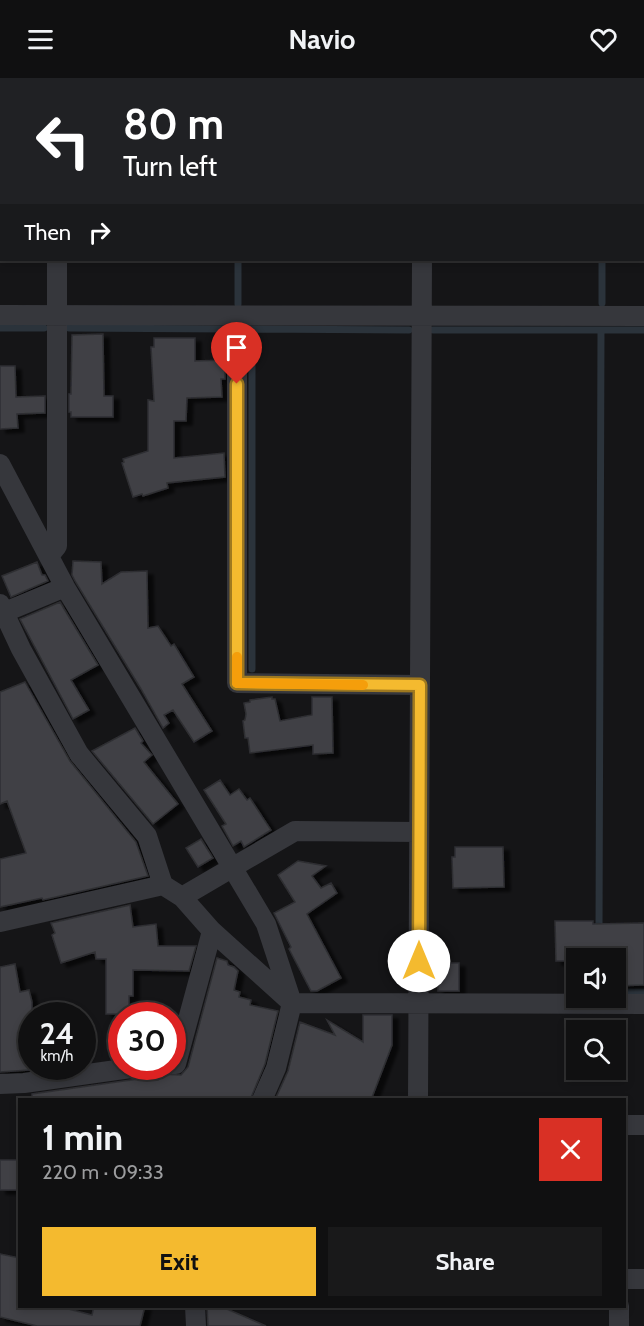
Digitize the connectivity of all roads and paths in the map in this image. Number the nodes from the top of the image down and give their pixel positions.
1 (57, 261) edge
2 (422, 261) edge
3 (0, 315) edge
4 (57, 315) junction
5 (237, 315) junction
6 (421, 316) junction
7 (644, 316) edge
8 (0, 465) edge
9 (49, 556) junction
10 (65, 587) junction
11 (1, 610) edge
12 (420, 685) junction
13 (419, 832) junction
14 (232, 867) junction
15 (163, 885) junction
16 (182, 897) junction
17 (0, 922) edge
18 (212, 931) junction
19 (292, 1004) junction
20 (419, 1004) junction
21 (644, 1004) edge
22 (186, 1027) edge
23 (108, 1071) edge
24 (0, 1084) edge
25 (263, 1098) edge
26 (418, 1098) edge
27 (626, 1125) edge
28 (644, 1125) edge
29 (626, 1279) edge
30 (644, 1279) edge
31 (195, 1308) edge
32 (619, 1308) edge
33 (196, 1326) edge
34 (619, 1326) edge

1 - 4 street
2 - 6 street
3 - 4 street
4 - 5 street
4 - 9 street
5 - 6 street
5 - 12 street
6 - 7 street
6 - 12 street
8 - 9 street
9 - 10 street
10 - 11 street
10 - 14 street
11 - 15 street
12 - 13 street
13 - 14 street
13 - 20 street
14 - 16 street
14 - 19 street
15 - 16 street
15 - 17 street
16 - 18 street
18 - 19 street
18 - 22 street
19 - 20 street
19 - 25 street
20 - 21 street
20 - 26 street
23 - 24 street
27 - 28 street
29 - 30 street
31 - 33 street
32 - 34 street

